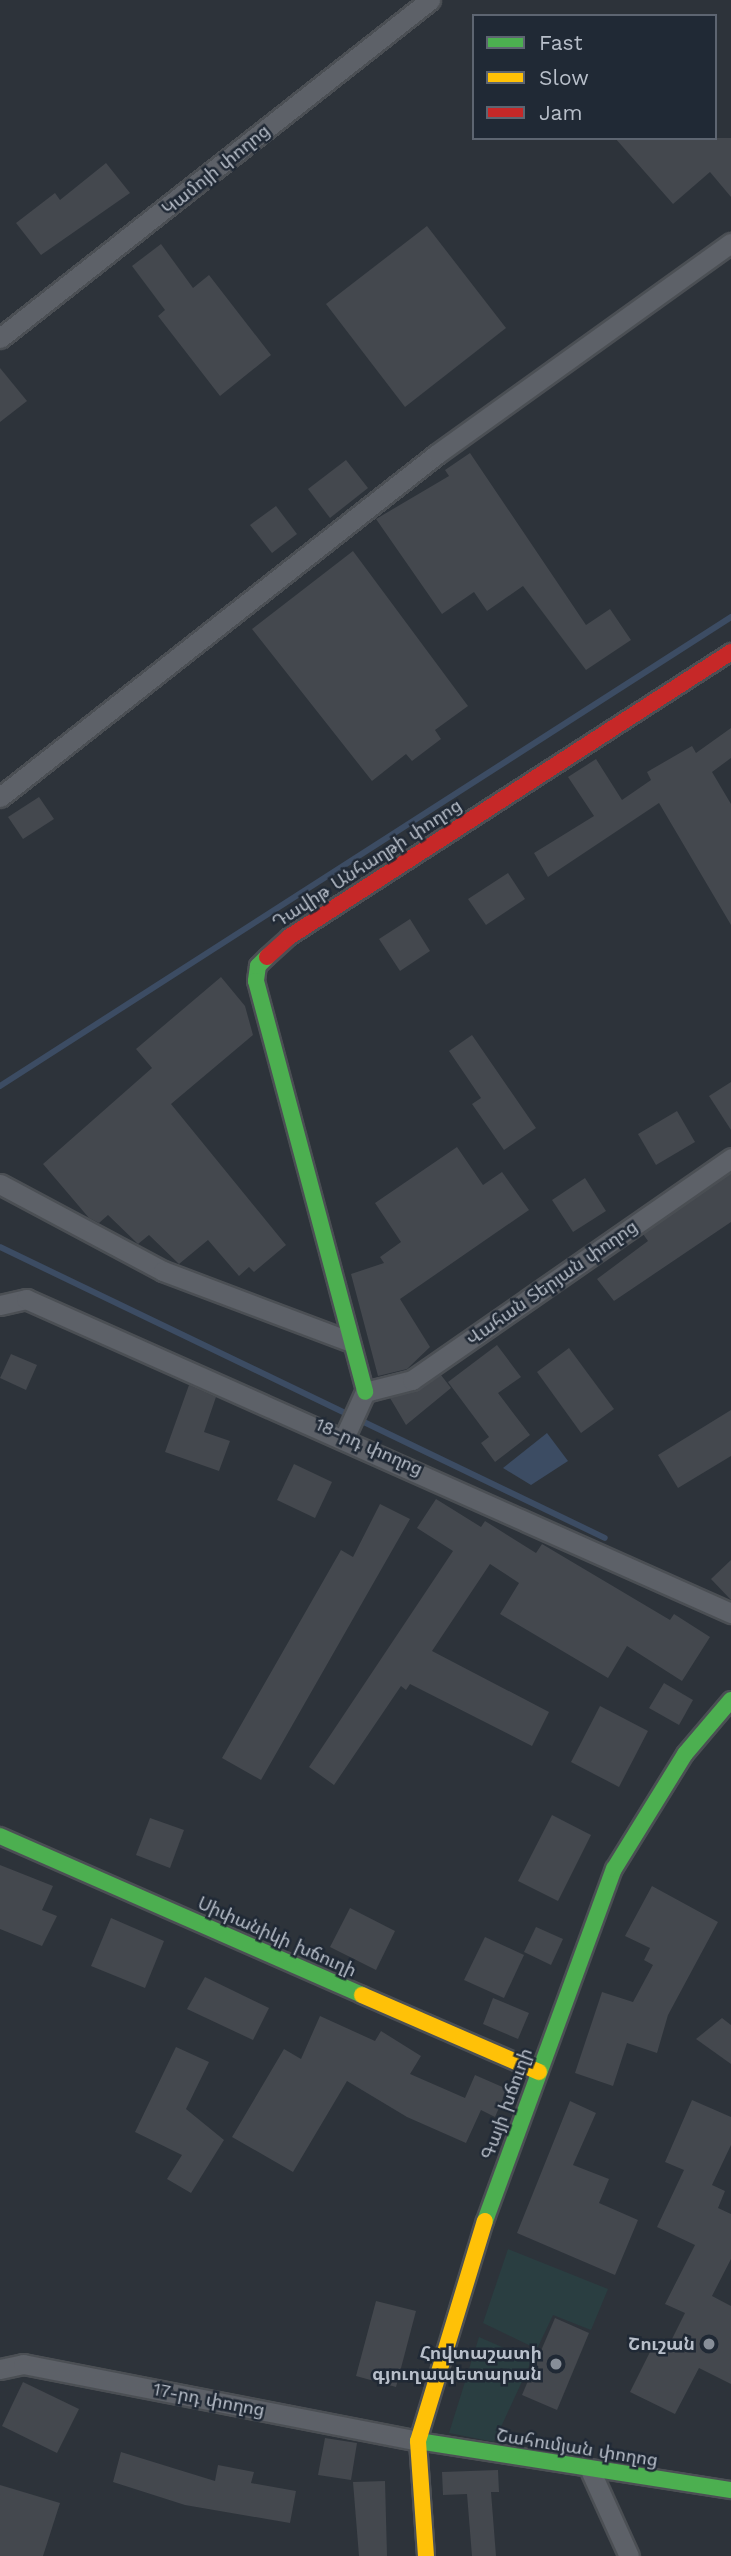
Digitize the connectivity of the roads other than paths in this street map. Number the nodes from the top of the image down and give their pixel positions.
1 (430, 0) edge
2 (731, 243) edge
3 (0, 338) edge
4 (731, 652) edge
5 (0, 797) edge
6 (731, 1158) edge
7 (0, 1184) edge
8 (1, 1304) edge
9 (348, 1341) junction
10 (365, 1392) junction
11 (345, 1436) junction
12 (731, 1613) edge
13 (731, 1700) edge
14 (0, 1836) edge
15 (539, 2071) junction
16 (0, 2369) edge
17 (418, 2441) junction
18 (591, 2472) junction
19 (731, 2490) edge
20 (426, 2556) edge
21 (629, 2556) edge

1 - 3 street, Կամոյի փողոց
2 - 5 street
4 - 9 main road, Դավիթ Անհաղթի փողոց
6 - 10 street, Վահան Տերյան փողոց
7 - 9 street
8 - 11 street, 18-րդ փողոց
9 - 10 main road, Դավիթ Անհաղթի փողոց
10 - 11 street
11 - 12 street, 18-րդ փողոց
13 - 15 main road, Գայի խճուղի
14 - 15 main road, Սիփանիկի խճուղի
15 - 17 main road, Գայի խճուղի
16 - 17 street, 17-րդ փողոց
17 - 18 main road, Շահումյան փողոց
17 - 20 main road, Գայի խճուղի
18 - 19 main road, Շահումյան փողոց
18 - 21 street

